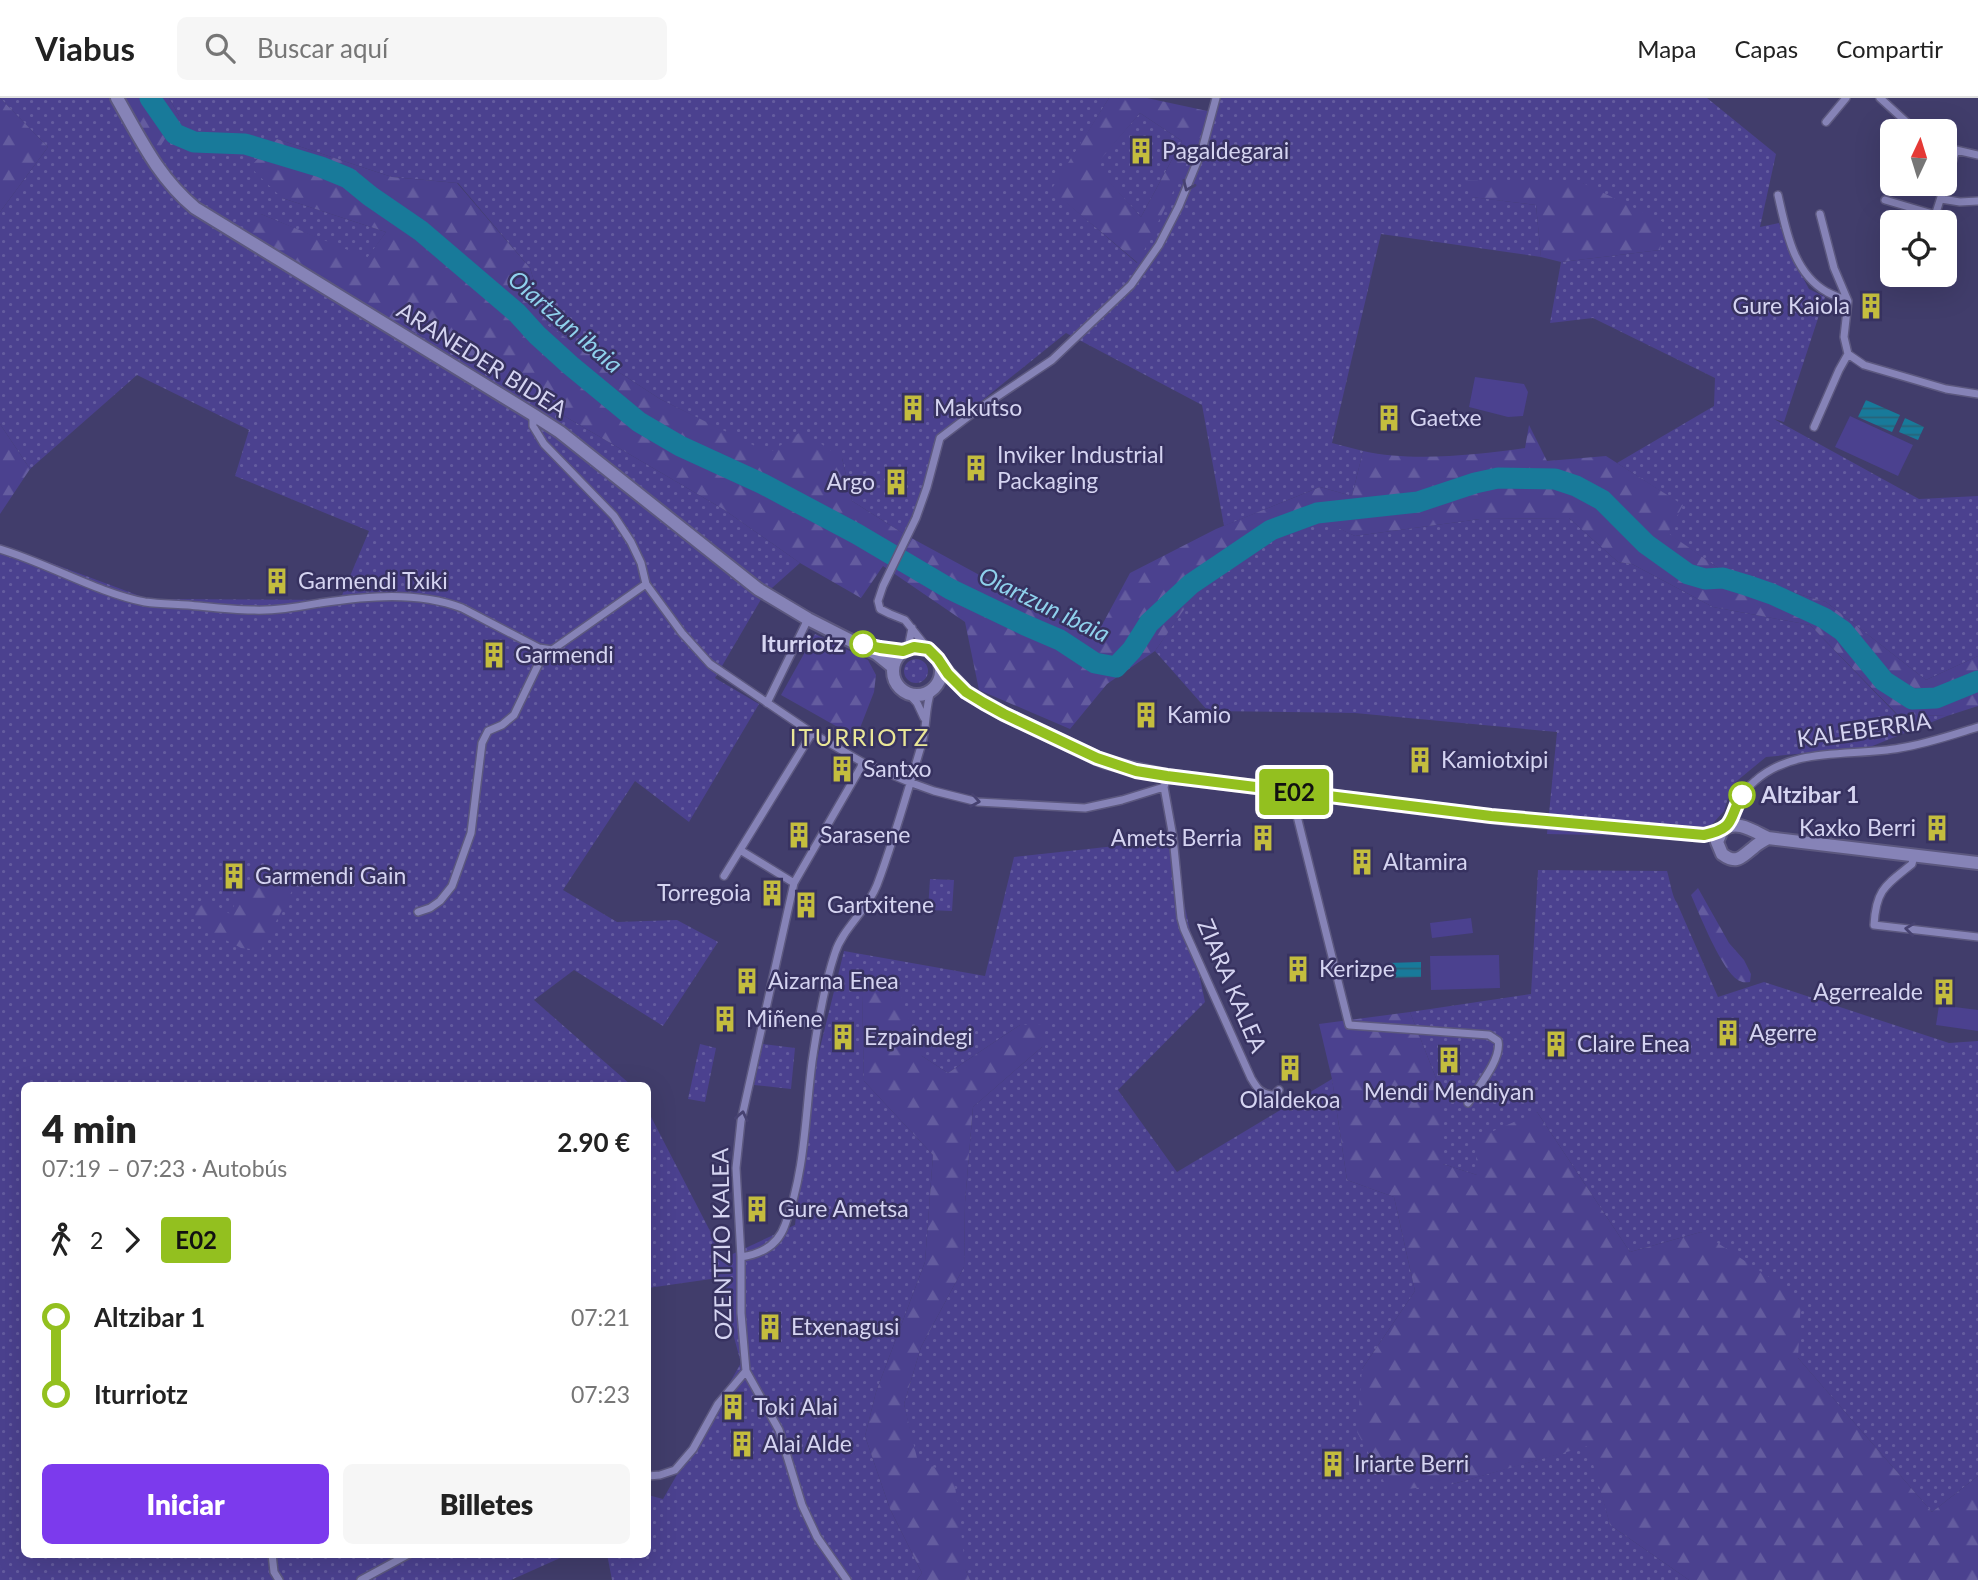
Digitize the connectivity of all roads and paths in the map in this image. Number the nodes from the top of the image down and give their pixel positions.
1 (117, 98) edge
2 (1216, 98) edge
3 (1846, 98) edge
4 (1880, 98) edge
5 (1903, 119) edge
6 (1826, 122) dead end
7 (1957, 150) edge
8 (1978, 155) edge
9 (1778, 195) dead end
10 (1942, 196) edge
11 (1941, 199) junction
12 (1885, 200) dead end
13 (1978, 201) edge
14 (1911, 210) edge
15 (1938, 210) edge
16 (1820, 214) dead end
17 (1848, 301) junction
18 (1848, 354) junction
19 (1978, 394) edge
20 (533, 414) junction
21 (1814, 427) dead end
22 (0, 549) edge
23 (646, 584) junction
24 (808, 619) junction
25 (912, 628) junction
26 (847, 640) junction
27 (905, 649) junction
28 (928, 649) junction
29 (552, 650) junction
30 (940, 665) junction
31 (893, 667) junction
32 (932, 690) junction
33 (966, 692) junction
34 (908, 693) junction
35 (767, 703) junction
36 (926, 722) junction
37 (1978, 727) edge
38 (812, 733) junction
39 (862, 762) junction
40 (1166, 781) junction
41 (909, 782) junction
42 (1291, 792) junction
43 (1731, 830) junction
44 (1768, 838) junction
45 (1751, 849) junction
46 (740, 850) junction
47 (1914, 855) junction
48 (1978, 863) edge
49 (724, 876) dead end
50 (794, 883) junction
51 (418, 912) dead end
52 (1978, 937) edge
53 (765, 1016) junction
54 (818, 1026) junction
55 (1279, 1090) dead end
56 (1468, 1103) dead end
57 (741, 1258) junction
58 (746, 1371) junction
59 (651, 1476) edge
60 (272, 1558) edge
61 (402, 1558) edge
62 (279, 1580) edge
63 (361, 1580) edge
64 (847, 1580) edge

1 - 20 street, ARANEDER BIDEA
2 -> 25 street
3 - 6 street
4 - 5 street
7 - 8 street
9 - 17 street
10 - 11 street
11 - 13 street
11 - 15 street
12 - 14 street
16 - 17 street
17 - 18 street
18 - 19 street
18 - 21 street
20 - 23 street
20 - 24 street, ARANEDER BIDEA
22 - 29 street
23 - 29 street
23 - 35 street
24 - 26 street, ARANEDER BIDEA
24 - 35 street
25 - 27 street
25 - 28 street
26 - 27 street, ARANEDER BIDEA
26 - 31 street, ARANEDER BIDEA
27 - 28 street
27 - 31 street
28 - 30 street
29 - 51 street
30 - 32 street
30 - 33 street
31 - 34 street
32 - 33 street
32 - 34 street
32 - 36 street
33 - 40 street
34 - 36 street
35 - 38 street
36 - 41 street
37 - 43 street, KALEBERRIA
38 - 39 street
38 - 46 street
39 - 41 street
39 - 50 street, OZENTZIO KALEA
41 -> 40 street
40 - 42 street
40 - 55 street, ZIARA KALEA
41 - 54 street
42 - 43 street
42 - 56 street
43 - 44 street
43 - 45 street
43 - 45 street
44 - 45 street
44 - 47 street
46 - 49 street
46 - 50 street
47 - 48 street
52 -> 47 street
50 - 53 street, OZENTZIO KALEA
53 - 54 street
57 -> 53 street, OZENTZIO KALEA
54 - 57 street
57 - 58 street, OZENTZIO KALEA
58 - 59 street
58 - 64 street
60 - 62 street
61 - 63 street

